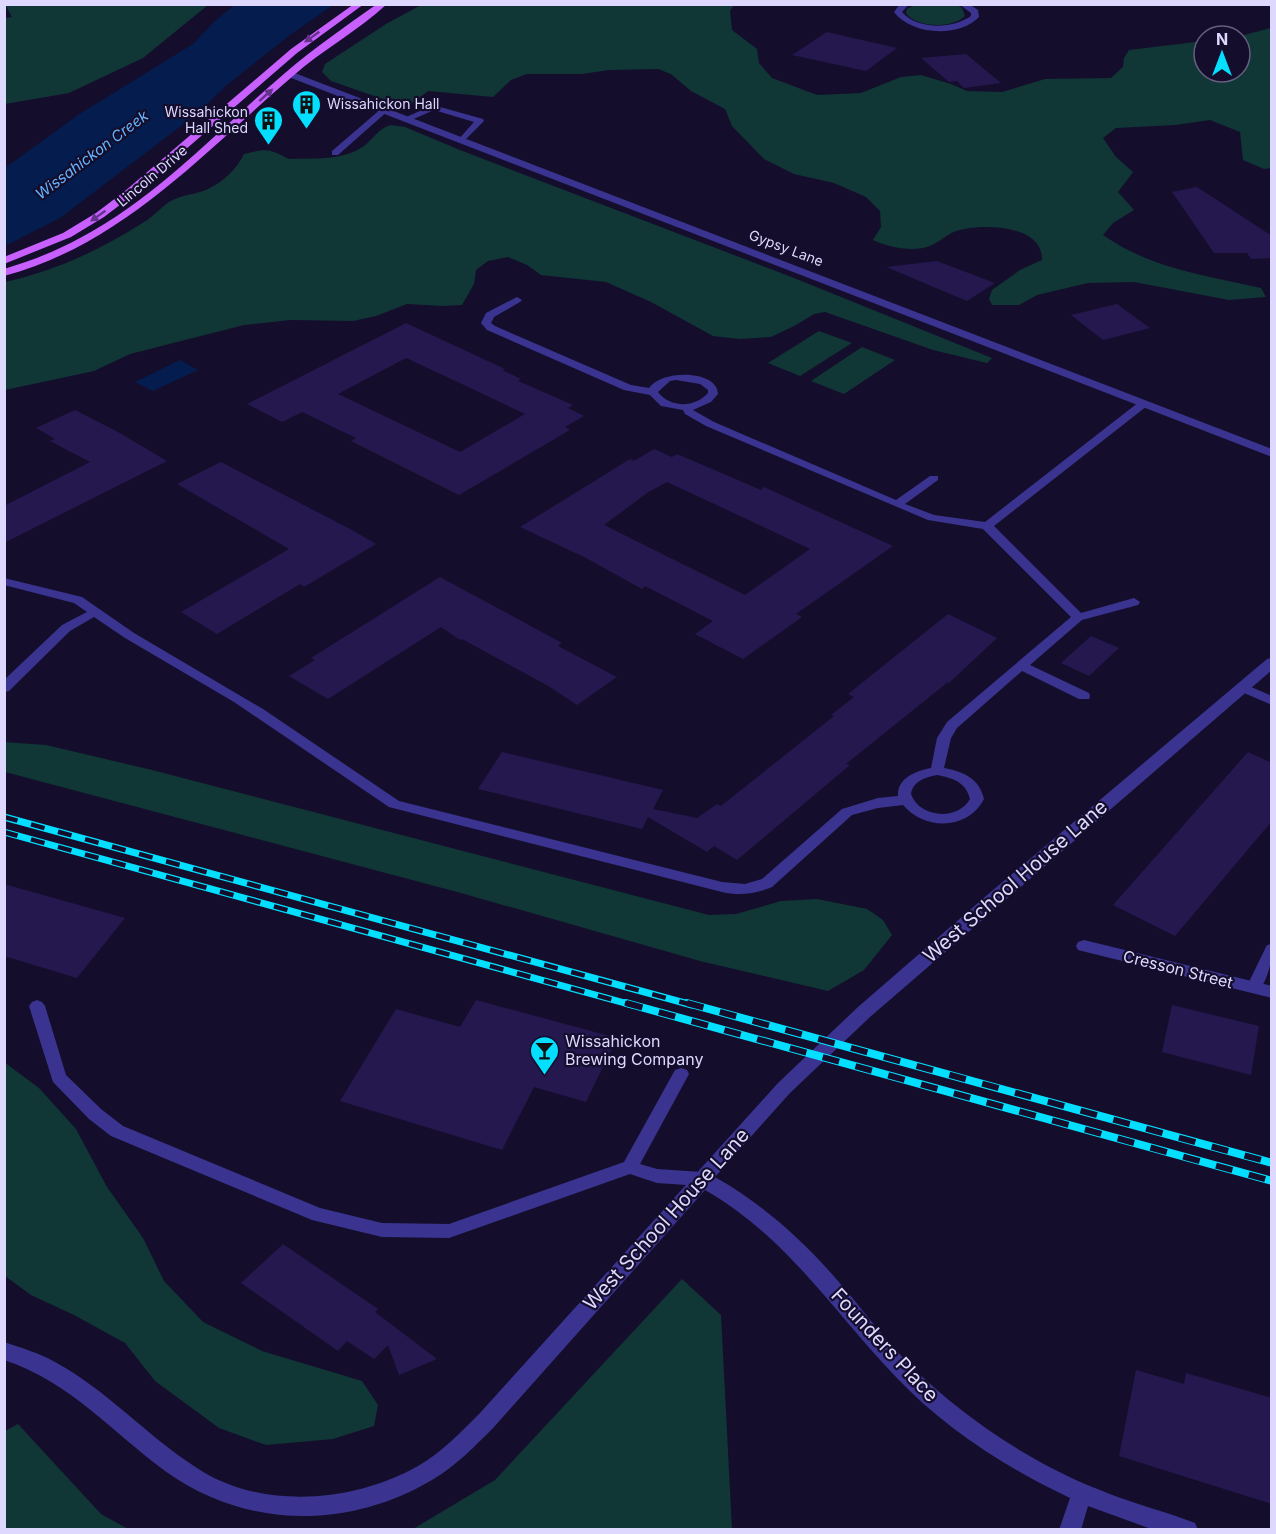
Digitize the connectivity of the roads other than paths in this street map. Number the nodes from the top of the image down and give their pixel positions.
1 (360, 4) edge
2 (384, 4) edge
3 (905, 4) edge
4 (963, 4) edge
5 (289, 74) junction
6 (385, 110) junction
7 (406, 118) junction
8 (462, 140) junction
9 (335, 153) dead end
10 (4, 261) edge
11 (4, 273) edge
12 (517, 300) dead end
13 (653, 392) junction
14 (1143, 404) junction
15 (686, 407) junction
16 (1272, 453) edge
17 (934, 478) dead end
18 (897, 505) junction
19 (987, 526) junction
20 (4, 581) edge
21 (1134, 602) dead end
22 (95, 612) junction
23 (1078, 617) junction
24 (1272, 662) edge
25 (1021, 666) junction
26 (1242, 687) junction
27 (4, 688) edge
28 (1084, 696) dead end
29 (1272, 700) edge
30 (937, 771) junction
31 (907, 800) junction
32 (1084, 946) dead end
33 (1272, 949) edge
34 (1254, 988) junction
35 (1272, 992) edge
36 (37, 1006) dead end
37 (681, 1074) dead end
38 (630, 1167) junction
39 (702, 1179) junction
40 (4, 1351) edge
41 (1083, 1493) junction
42 (1070, 1530) edge
43 (1187, 1530) edge

1 -> 10 main road, Lincoln Drive
2 - 5 main road, Lincoln Drive
3 - 4 street
5 - 6 street, Gypsy Lane
11 -> 5 main road, Lincoln Drive
6 - 7 street, Gypsy Lane
6 - 9 lane
7 - 8 street, Gypsy Lane
7 - 8 lane
8 - 14 street, Gypsy Lane
12 - 13 lane
13 - 15 lane
13 - 15 lane
14 - 16 street, Gypsy Lane
14 - 19 lane
15 - 18 lane
17 - 18 lane
18 - 19 lane
19 - 23 lane
20 - 22 lane
21 - 23 lane
22 - 27 lane
22 - 31 lane
23 - 25 lane
24 - 26 street, West School House Lane
25 - 28 lane
25 - 30 lane
26 - 29 lane
26 - 39 street, West School House Lane
30 - 31 lane
30 - 31 lane
32 - 34 street, Cresson Street
33 - 34 lane
34 - 35 street, Cresson Street
36 - 38 lane
37 - 38 lane
38 - 39 lane
39 - 40 street, West School House Lane
39 - 41 street, Founders Place
41 - 42 street
41 - 43 street, Founders Place

